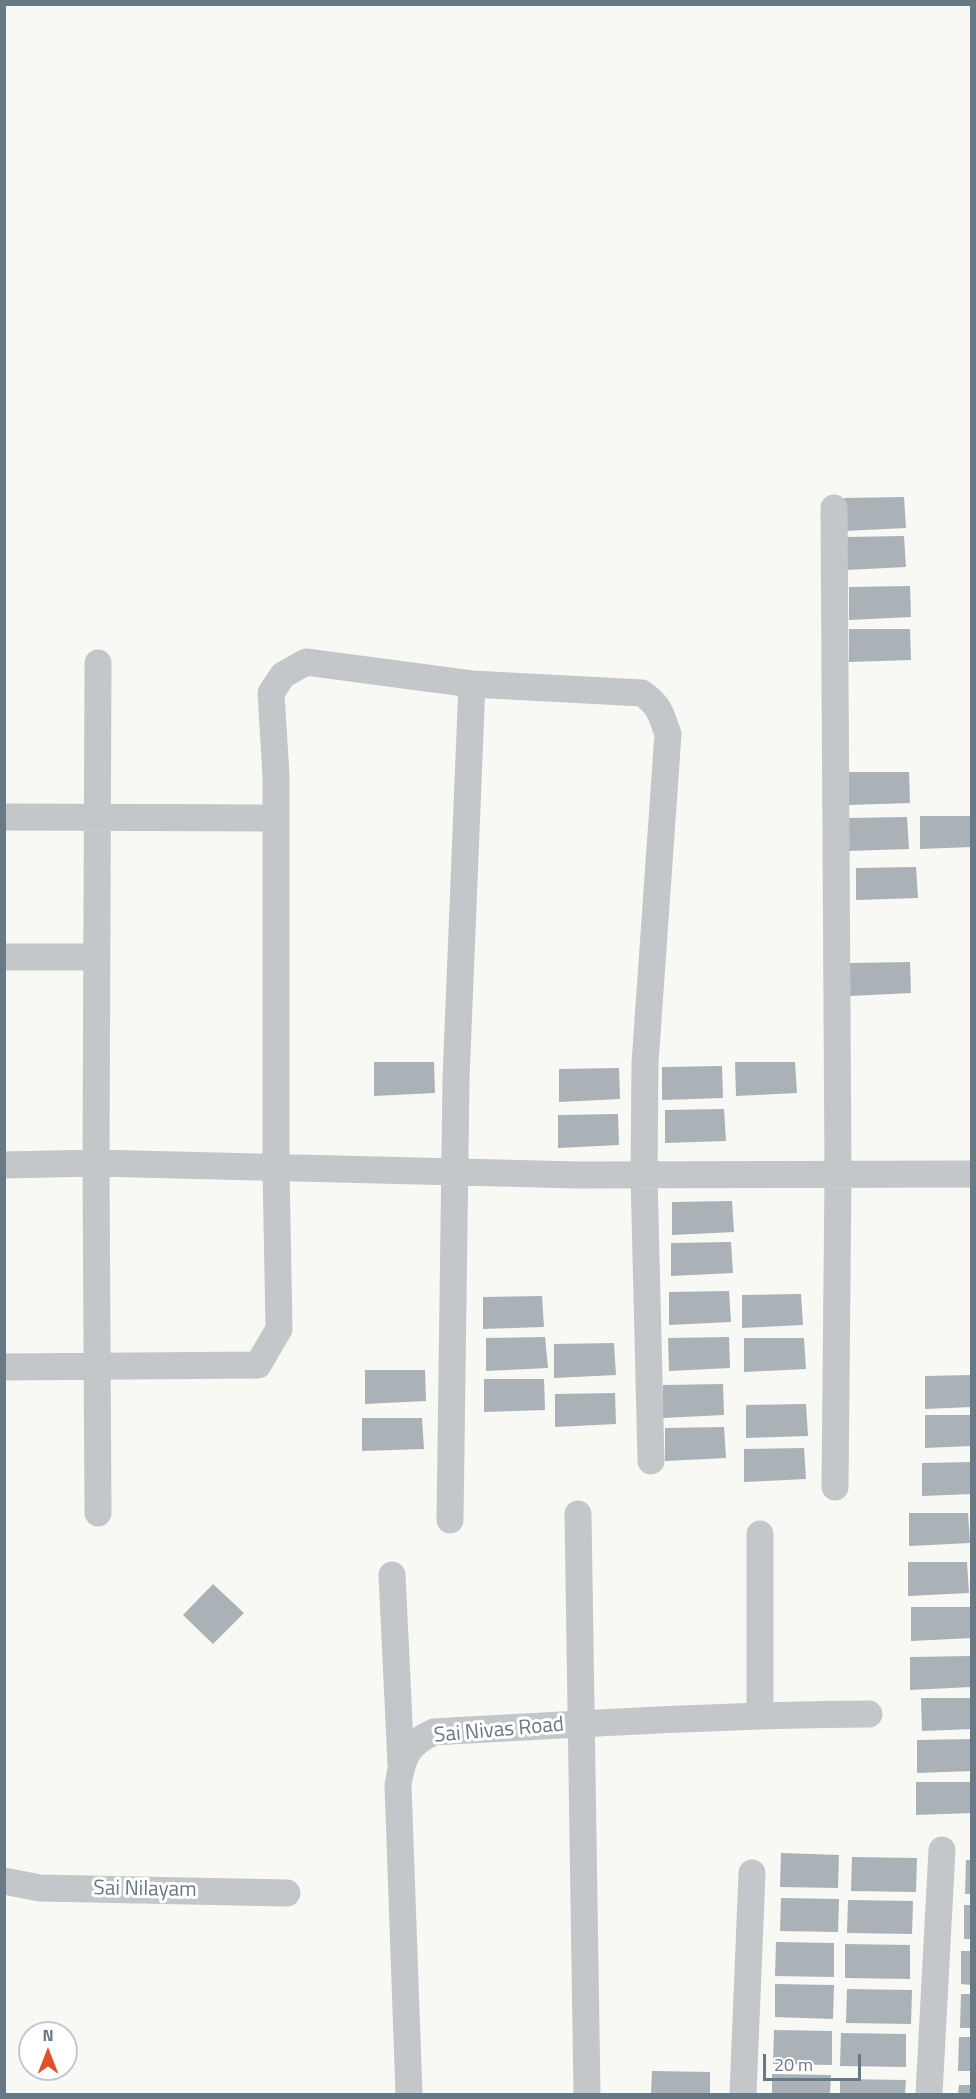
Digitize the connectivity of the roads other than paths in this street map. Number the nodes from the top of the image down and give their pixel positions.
1 (834, 508) dead end
2 (98, 663) dead end
3 (472, 684) junction
4 (4, 817) edge
5 (98, 818) junction
6 (276, 818) junction
7 (4, 957) edge
8 (97, 957) junction
9 (96, 1163) junction
10 (4, 1165) edge
11 (276, 1168) junction
12 (456, 1172) junction
13 (972, 1174) edge
14 (644, 1175) junction
15 (838, 1175) junction
16 (98, 1365) junction
17 (4, 1366) edge
18 (651, 1461) dead end
19 (835, 1486) dead end
20 (99, 1513) dead end
21 (578, 1514) dead end
22 (450, 1520) dead end
23 (760, 1534) dead end
24 (393, 1575) dead end
25 (869, 1714) dead end
26 (760, 1715) junction
27 (581, 1724) junction
28 (401, 1764) junction
29 (942, 1850) dead end
30 (752, 1873) dead end
31 (4, 1881) edge
32 (287, 1893) dead end
33 (409, 2094) edge
34 (587, 2094) edge
35 (743, 2094) edge
36 (929, 2094) edge

1 - 15 street
2 - 5 street
3 - 6 street
3 - 12 street
3 - 14 street
4 - 5 street
5 - 6 street
5 - 8 street
6 - 11 street
7 - 8 street
8 - 9 street
9 - 10 street
9 - 11 street
9 - 16 street
11 - 12 street
11 - 16 street
12 - 14 street
12 - 22 street
13 - 15 street
14 - 15 street
14 - 18 street
15 - 19 street
16 - 17 street
16 - 20 street
21 - 27 street
23 - 26 street
24 - 28 street
25 - 26 street, Sai Nivas Road
26 - 27 street, Sai Nivas Road
27 - 28 street, Sai Nivas Road
27 - 34 street
28 - 33 street
29 - 36 street
30 - 35 street
31 - 32 street, Sai Nilayam

